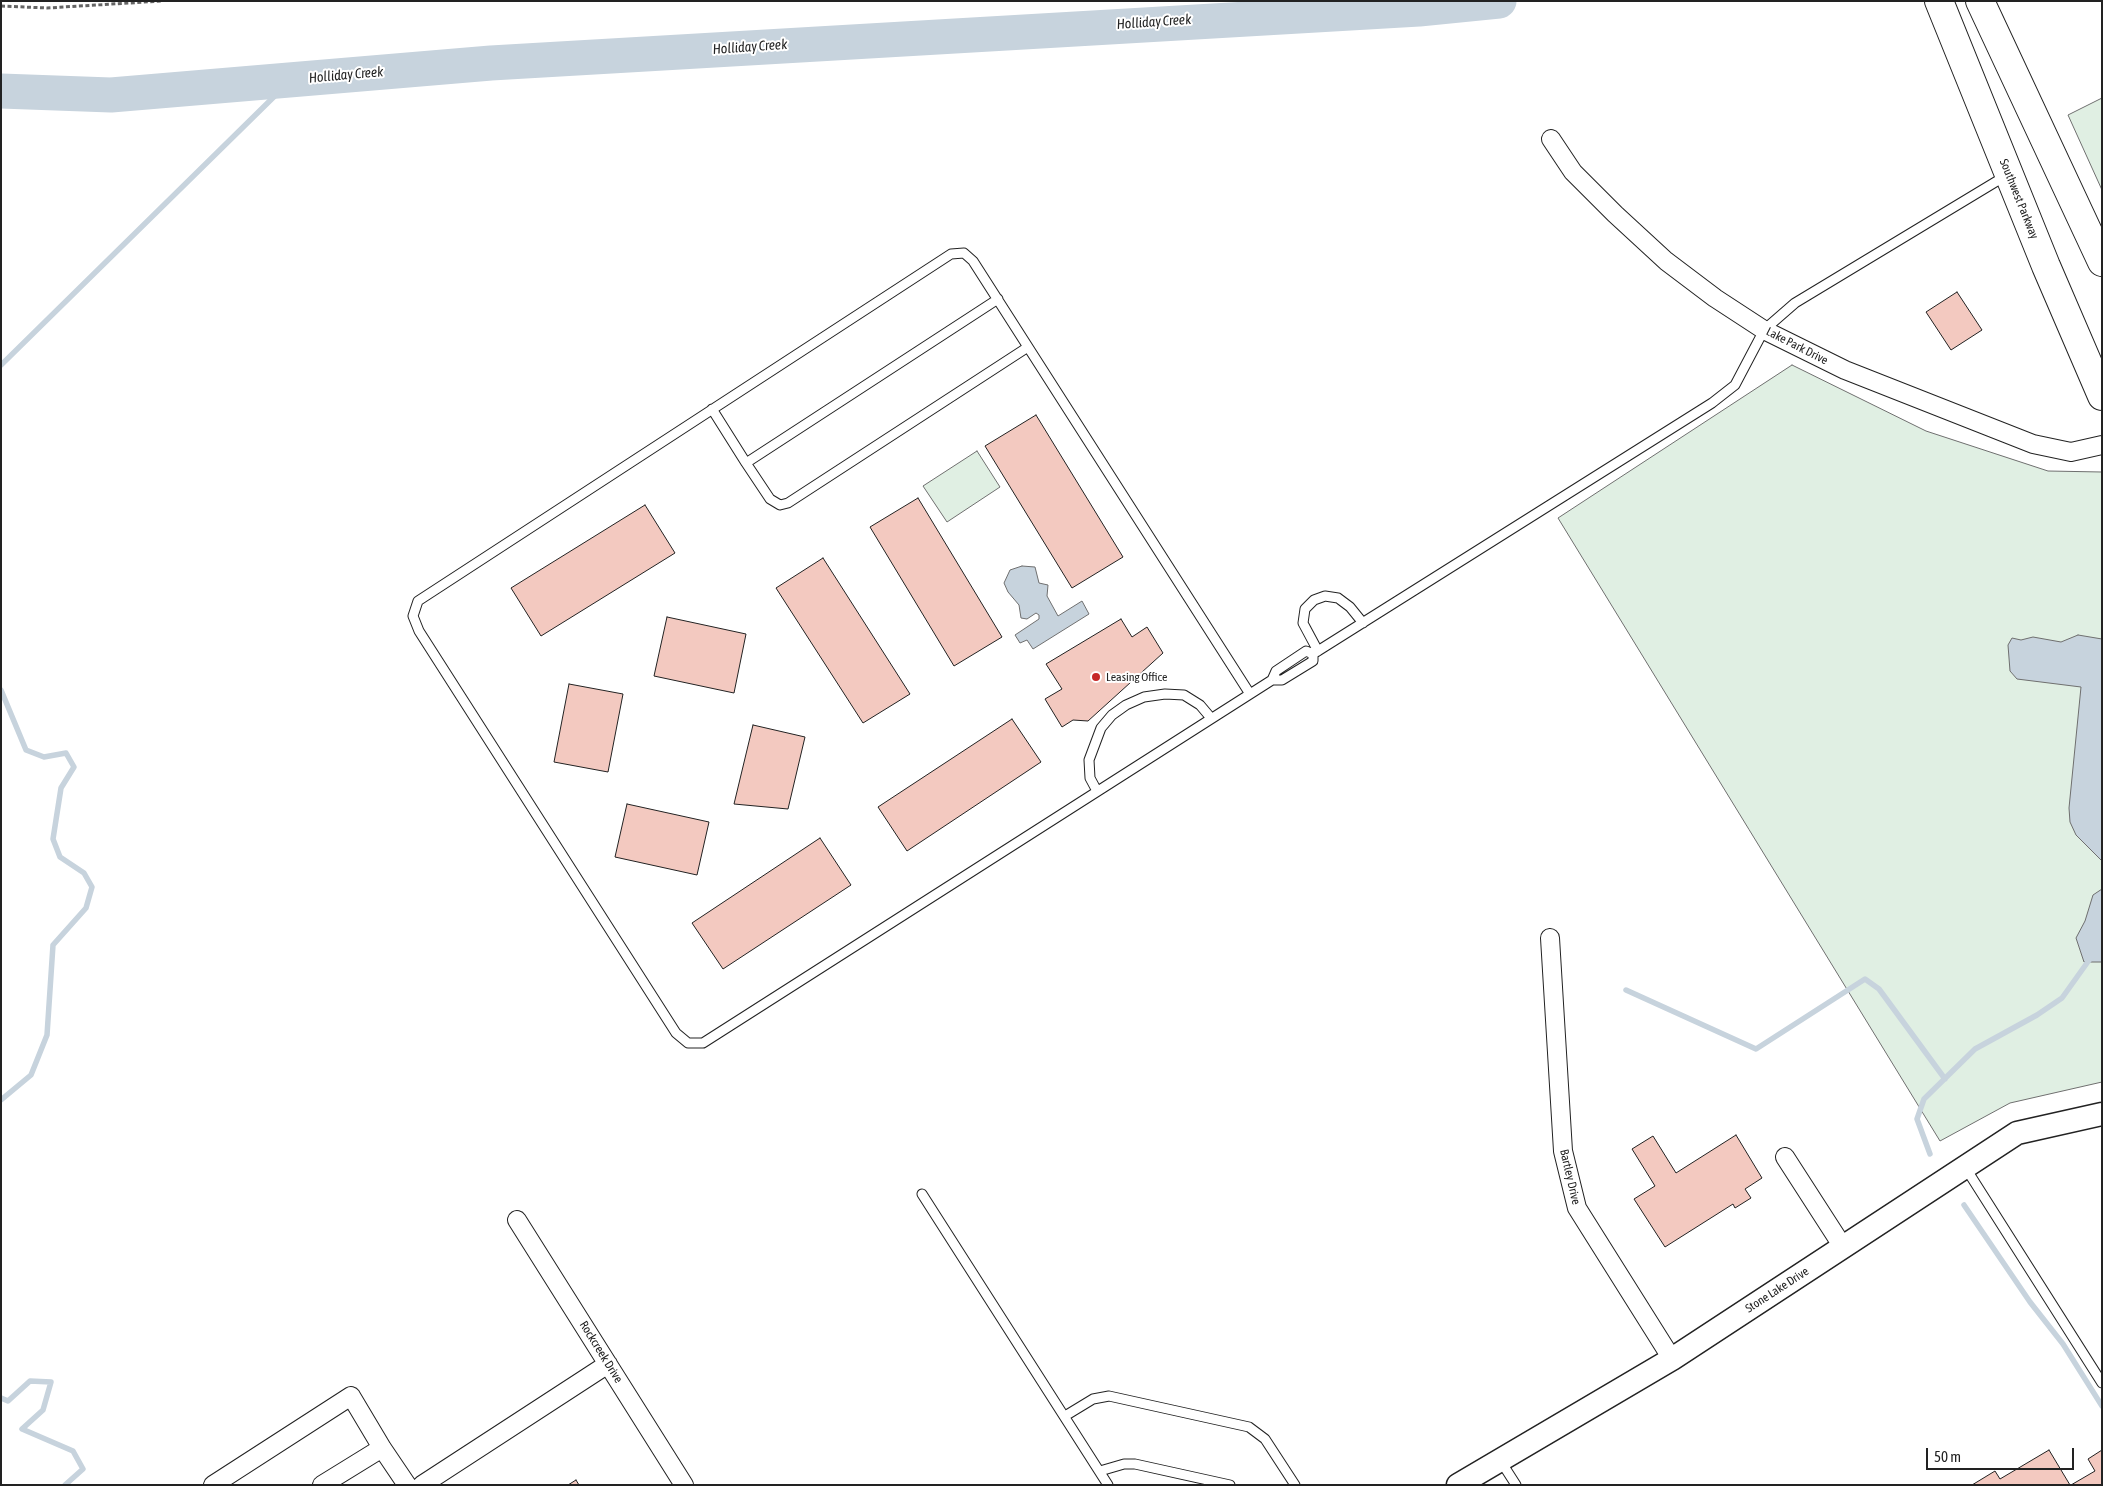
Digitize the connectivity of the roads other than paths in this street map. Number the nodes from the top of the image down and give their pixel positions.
1 (1939, 1) edge
2 (1980, 1) edge
3 (1551, 139) dead end
4 (2010, 174) junction
5 (2102, 262) edge
6 (998, 299) junction
7 (1764, 330) junction
8 (1028, 347) junction
9 (2102, 396) edge
10 (712, 409) junction
11 (2102, 445) edge
12 (746, 463) junction
13 (1362, 623) junction
14 (1316, 653) junction
15 (1250, 694) junction
16 (1211, 718) junction
17 (1097, 791) junction
18 (1550, 938) dead end
19 (2102, 1114) edge
20 (1785, 1157) dead end
21 (1965, 1167) junction
22 (922, 1194) dead end
23 (517, 1220) dead end
24 (1844, 1246) junction
25 (1672, 1359) junction
26 (608, 1364) junction
27 (2102, 1382) edge
28 (1065, 1416) junction
29 (382, 1448) junction
30 (1500, 1460) junction
31 (1100, 1471) junction
32 (213, 1485) edge
33 (322, 1485) edge
34 (407, 1485) edge
35 (422, 1485) edge
36 (684, 1485) edge
37 (1108, 1485) edge
38 (1230, 1485) edge
39 (1295, 1485) edge
40 (1458, 1485) edge
41 (1516, 1485) edge

1 - 4 main road, Southwest Parkway
2 - 5 main road
3 - 7 street, Lake Park Drive
4 - 7 lane
4 - 9 main road, Southwest Parkway
6 - 8 lane
6 - 10 lane
6 - 12 lane
7 - 11 street, Lake Park Drive
7 - 13 lane
8 - 12 lane
8 - 15 lane
10 - 12 lane
10 - 17 lane
13 - 14 lane
13 - 14 lane
14 - 15 lane
15 - 16 lane
16 - 17 lane
16 - 17 lane
18 - 25 street, Bartley Drive
19 - 21 street, Stone Lake Drive
20 - 24 street
21 - 24 street, Stone Lake Drive
21 - 27 lane
22 - 28 lane
23 - 26 street, Rockcreek Drive
24 - 25 street, Stone Lake Drive
25 - 30 street, Stone Lake Drive
26 - 35 street
26 - 36 street, Rockcreek Drive
28 - 31 lane
28 - 39 lane
29 - 32 street
29 - 33 street
29 - 34 street
30 - 40 street, Stone Lake Drive
30 - 41 lane
31 - 37 lane
31 - 38 lane

